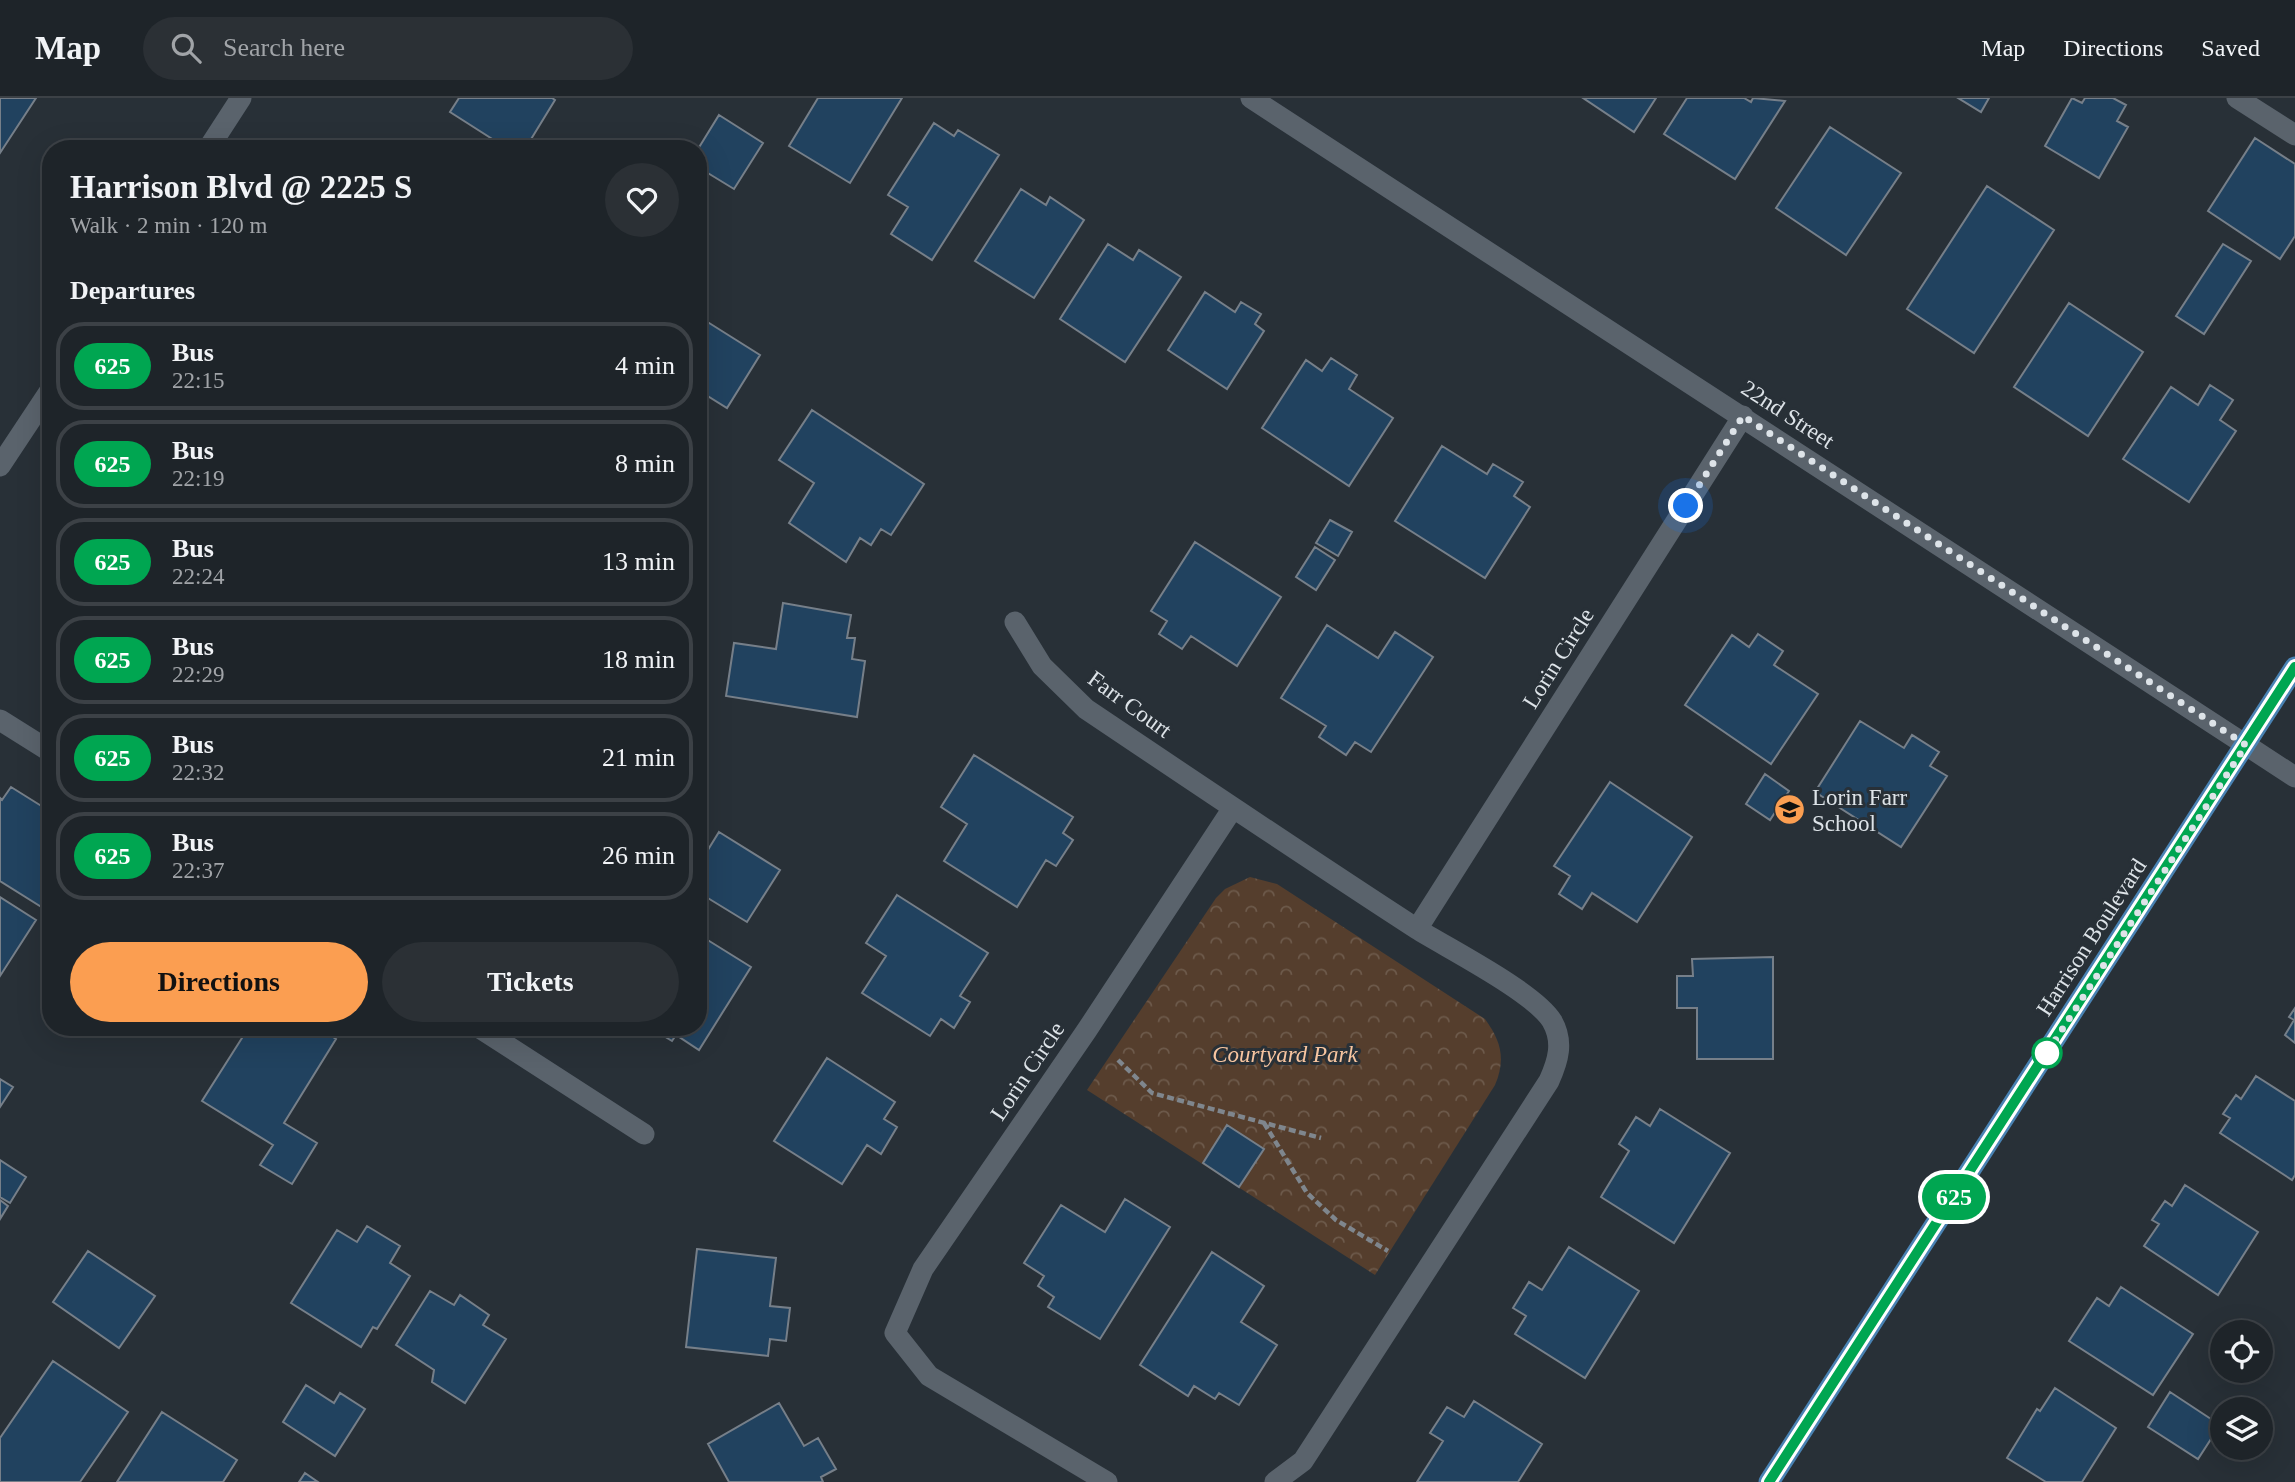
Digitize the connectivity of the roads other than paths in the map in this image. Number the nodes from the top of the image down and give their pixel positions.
1 (241, 98) edge
2 (1251, 98) edge
3 (2237, 98) edge
4 (2295, 135) edge
5 (214, 140) edge
6 (42, 402) edge
7 (1743, 416) junction
8 (0, 466) edge
9 (1015, 622) dead end
10 (2295, 667) edge
11 (0, 720) edge
12 (2246, 745) junction
13 (42, 746) edge
14 (2295, 777) edge
15 (1233, 808) junction
16 (1417, 929) junction
17 (492, 1036) edge
18 (644, 1134) dead end
19 (1107, 1482) edge
20 (1275, 1482) edge
21 (1769, 1482) edge

1 - 5 street
2 - 7 street, 22nd Street
3 - 4 street
6 - 8 street
7 - 12 street, 22nd Street
7 - 16 street, Lorin Circle
9 - 15 street, Farr Court
10 - 12 main road, Harrison Boulevard
11 - 13 street
12 - 14 street, 22nd Street
12 - 21 main road, Harrison Boulevard
15 - 16 street
15 - 19 street, Lorin Circle
16 - 20 street
17 - 18 street

